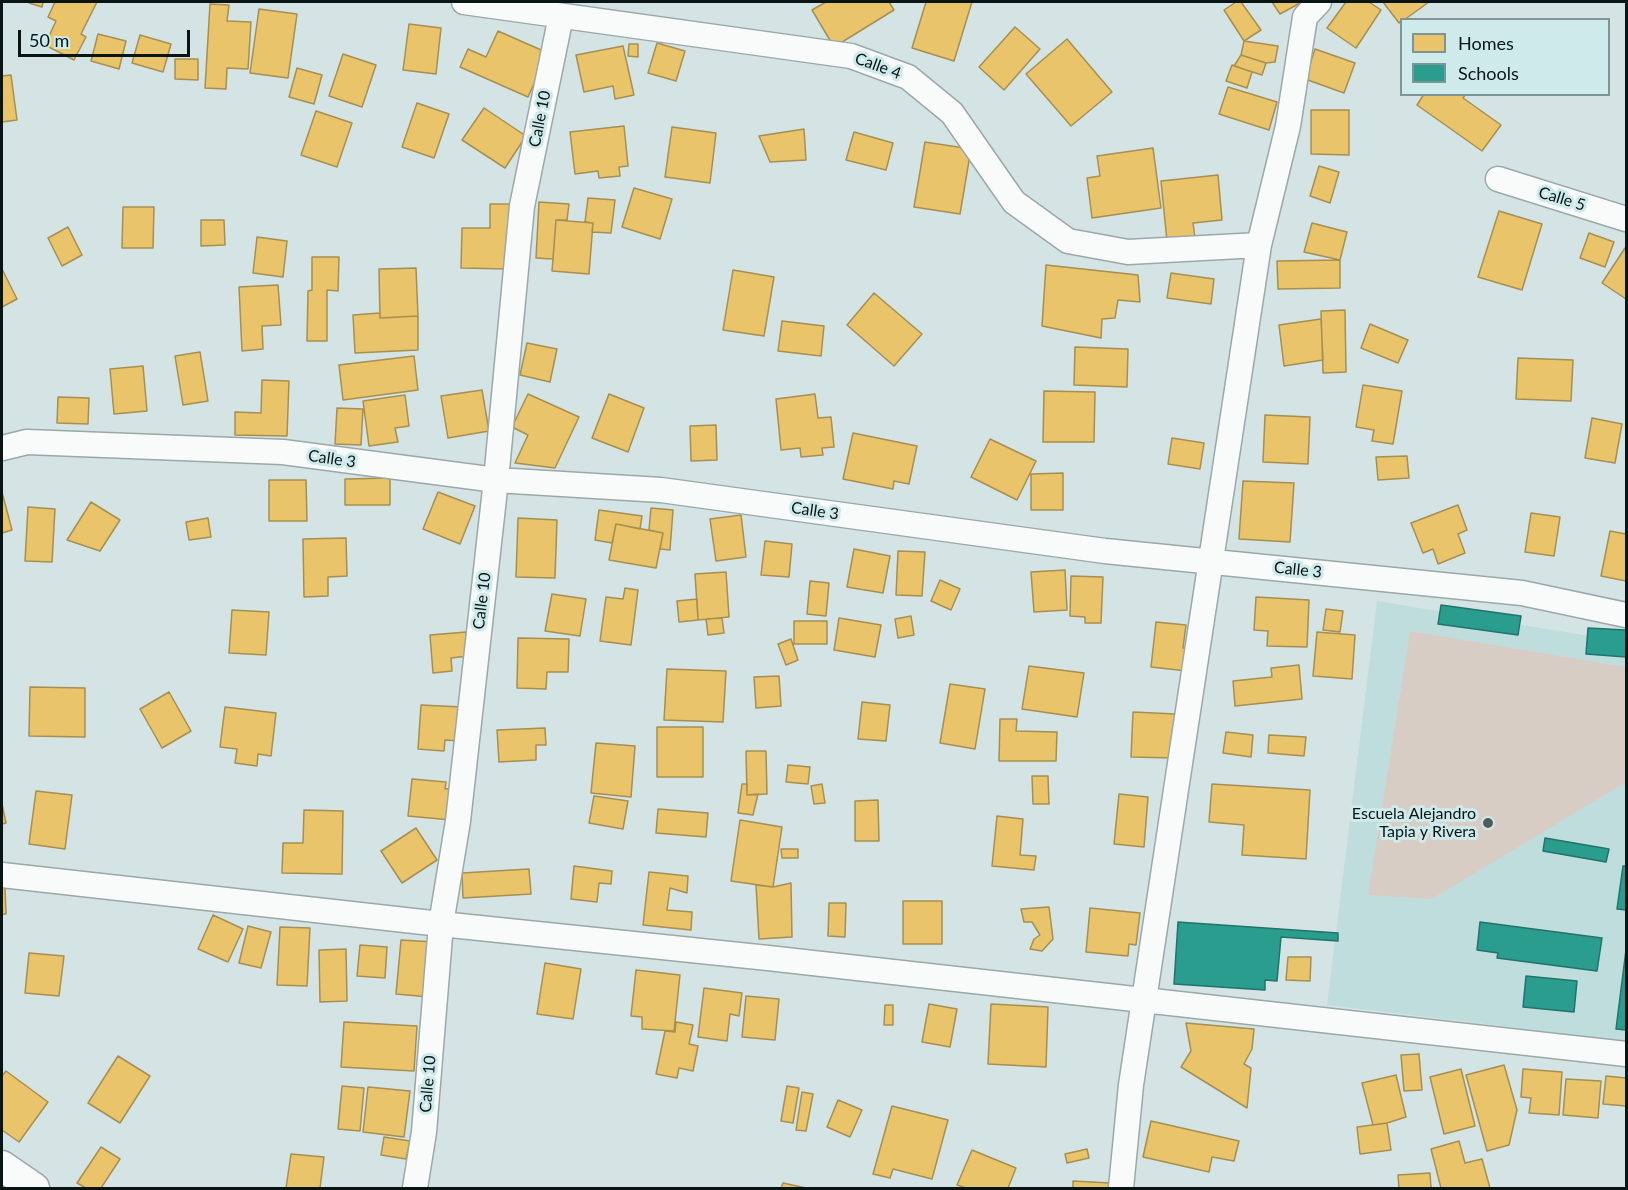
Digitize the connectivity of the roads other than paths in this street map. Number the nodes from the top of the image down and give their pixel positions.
1 (464, 2) edge
2 (1319, 2) edge
3 (561, 16) junction
4 (1498, 179) dead end
5 (1626, 219) edge
6 (1259, 245) junction
7 (2, 448) edge
8 (496, 480) junction
9 (1209, 562) junction
10 (1626, 615) edge
11 (2, 874) edge
12 (441, 924) junction
13 (1144, 1001) junction
14 (1626, 1054) edge
15 (414, 1188) edge
16 (1121, 1188) edge

1 - 3 street, Calle 4
2 - 6 street
3 - 6 street, Calle 4
3 - 8 street, Calle 10
4 - 5 street, Calle 5
6 - 9 street
7 - 8 street, Calle 3
8 - 9 street, Calle 3
8 - 12 street, Calle 10
9 - 10 street, Calle 3
9 - 13 street
11 - 12 street
12 - 13 street
12 - 15 street, Calle 10
13 - 14 street
13 - 16 street

